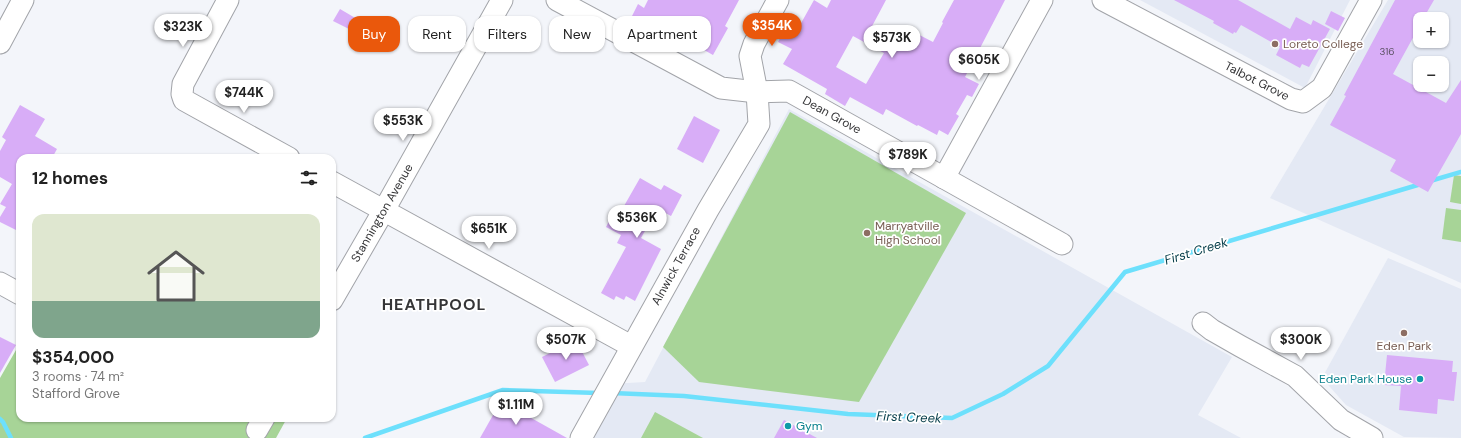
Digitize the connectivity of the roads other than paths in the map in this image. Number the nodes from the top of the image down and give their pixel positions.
1 (23, 0) edge
2 (228, 0) edge
3 (502, 0) edge
4 (557, 0) edge
5 (778, 0) edge
6 (1042, 0) edge
7 (1103, 0) edge
8 (1371, 0) edge
9 (0, 43) edge
10 (757, 92) junction
11 (281, 154) edge
12 (944, 178) junction
13 (336, 184) edge
14 (384, 211) junction
15 (1062, 244) dead end
16 (0, 283) edge
17 (16, 292) edge
18 (336, 293) edge
19 (1203, 323) dead end
20 (631, 346) junction
21 (580, 438) edge
22 (1372, 438) edge

1 - 9 street
2 - 11 street
3 - 14 street, Stannington Avenue
4 - 10 street, Dean Grove
5 - 10 street, Alnwick Terrace
6 - 12 street
7 - 8 street, Talbot Grove
10 - 12 street, Dean Grove
10 - 20 street, Alnwick Terrace
12 - 15 street, Dean Grove
13 - 14 street
14 - 18 street, Stannington Avenue
14 - 20 street
16 - 17 street
19 - 22 street
20 - 21 street, Alnwick Terrace

